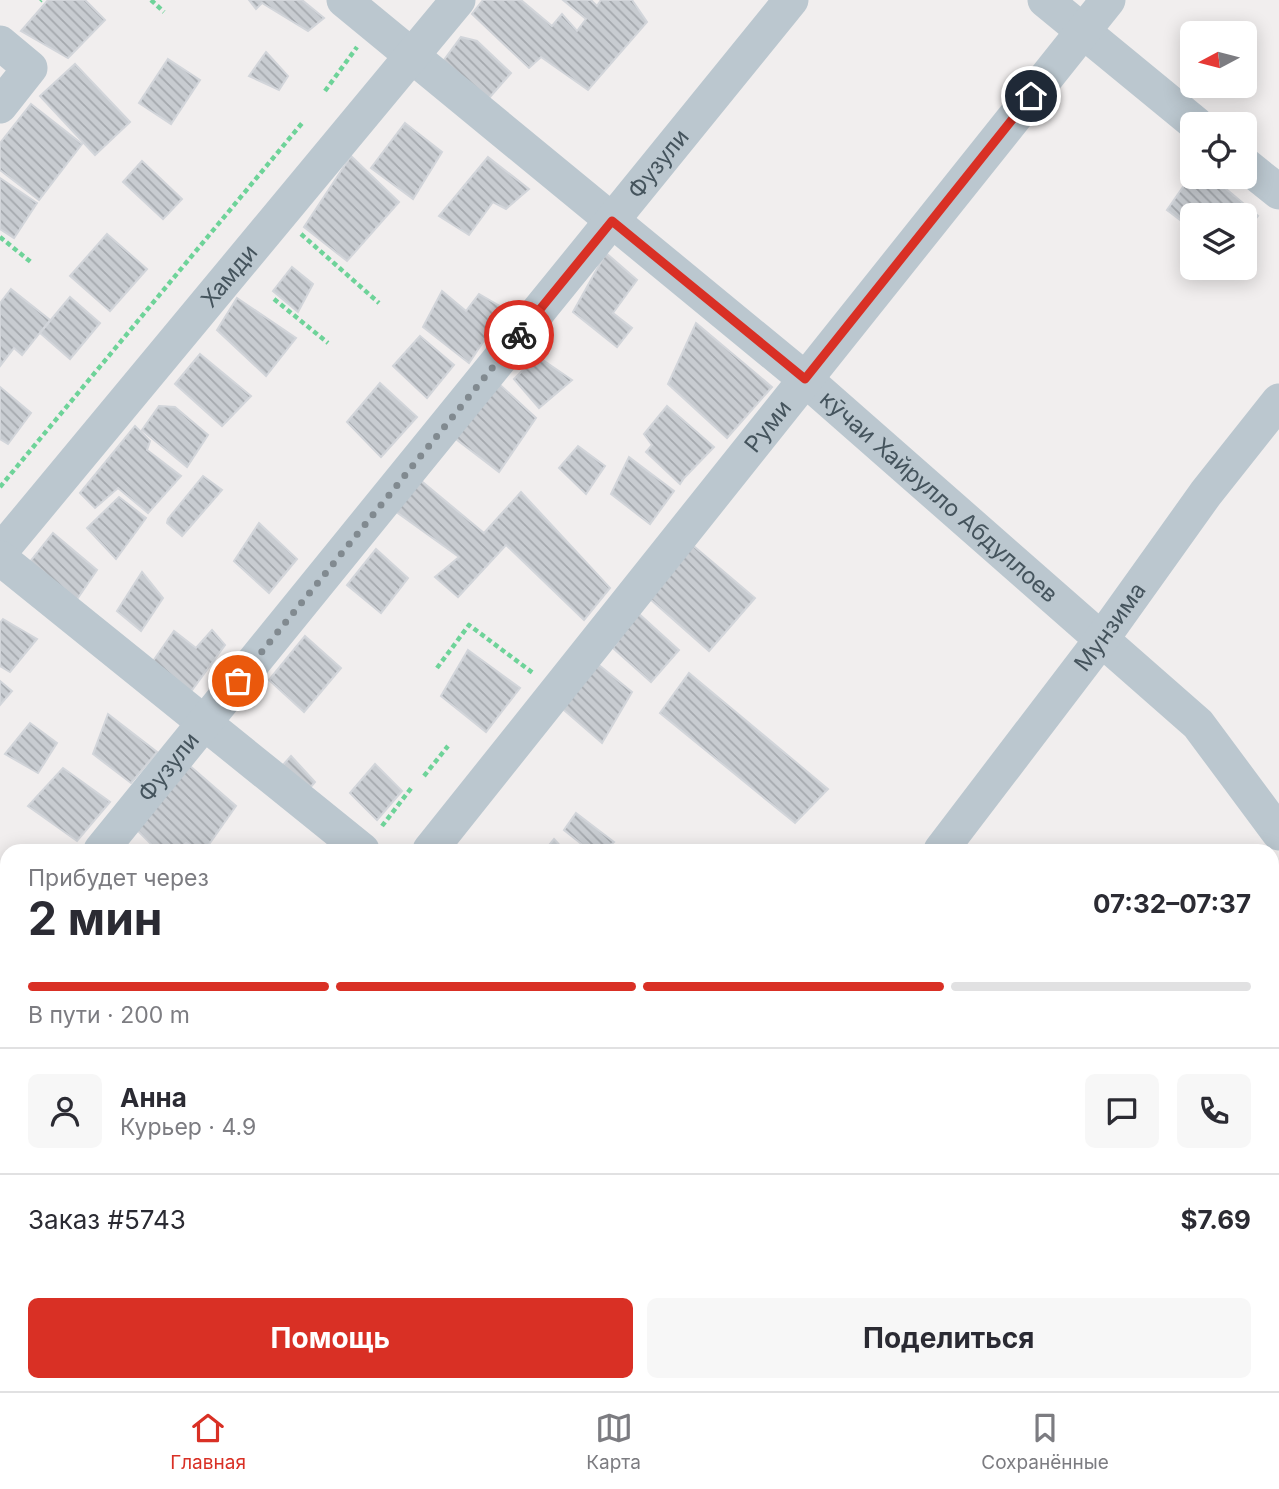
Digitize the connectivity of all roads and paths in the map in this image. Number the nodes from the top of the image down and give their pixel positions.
1 (152, 0) edge
2 (344, 0) edge
3 (458, 0) edge
4 (791, 0) edge
5 (1045, 0) edge
6 (1108, 0) edge
7 (164, 12) dead end
8 (1083, 31) junction
9 (0, 43) edge
10 (357, 47) dead end
11 (412, 56) junction
12 (325, 91) dead end
13 (0, 106) edge
14 (1181, 112) edge
15 (303, 122) dead end
16 (1257, 174) edge
17 (1279, 192) edge
18 (612, 221) junction
19 (300, 234) dead end
20 (0, 237) edge
21 (32, 263) dead end
22 (274, 299) dead end
23 (379, 303) dead end
24 (328, 344) dead end
25 (805, 379) junction
26 (1279, 401) edge
27 (0, 487) edge
28 (0, 552) edge
29 (0, 558) edge
30 (1101, 639) junction
31 (540, 664) dead end
32 (437, 668) dead end
33 (204, 723) junction
34 (448, 746) dead end
35 (424, 776) dead end
36 (411, 788) dead end
37 (1279, 833) edge
38 (372, 838) edge
39 (105, 844) edge
40 (434, 844) edge
41 (946, 844) edge

1 - 7 path
2 - 11 street, кӯчаи Хайрулло Абдуллоев
3 - 11 street, Хамди
4 - 18 street, Фузули
5 - 8 street
6 - 8 street, Руми
8 - 14 street
8 - 25 street, Руми
9 - 13 street
10 - 12 path
11 - 18 street, кӯчаи Хайрулло Абдуллоев
11 - 28 street, Хамди
15 - 27 path
16 - 17 street
18 - 25 street, кӯчаи Хайрулло Абдуллоев
18 - 33 street, Фузули
19 - 23 path
20 - 21 path
22 - 24 path
25 - 30 street, кӯчаи Хайрулло Абдуллоев
25 - 40 street, Руми
26 - 30 street, Мунзима
29 - 33 street
30 - 37 street, кӯчаи Хайрулло Абдуллоев
30 - 41 street, Мунзима
31 - 32 path
33 - 38 street
33 - 39 street, Фузули
34 - 35 path
36 - 38 path

